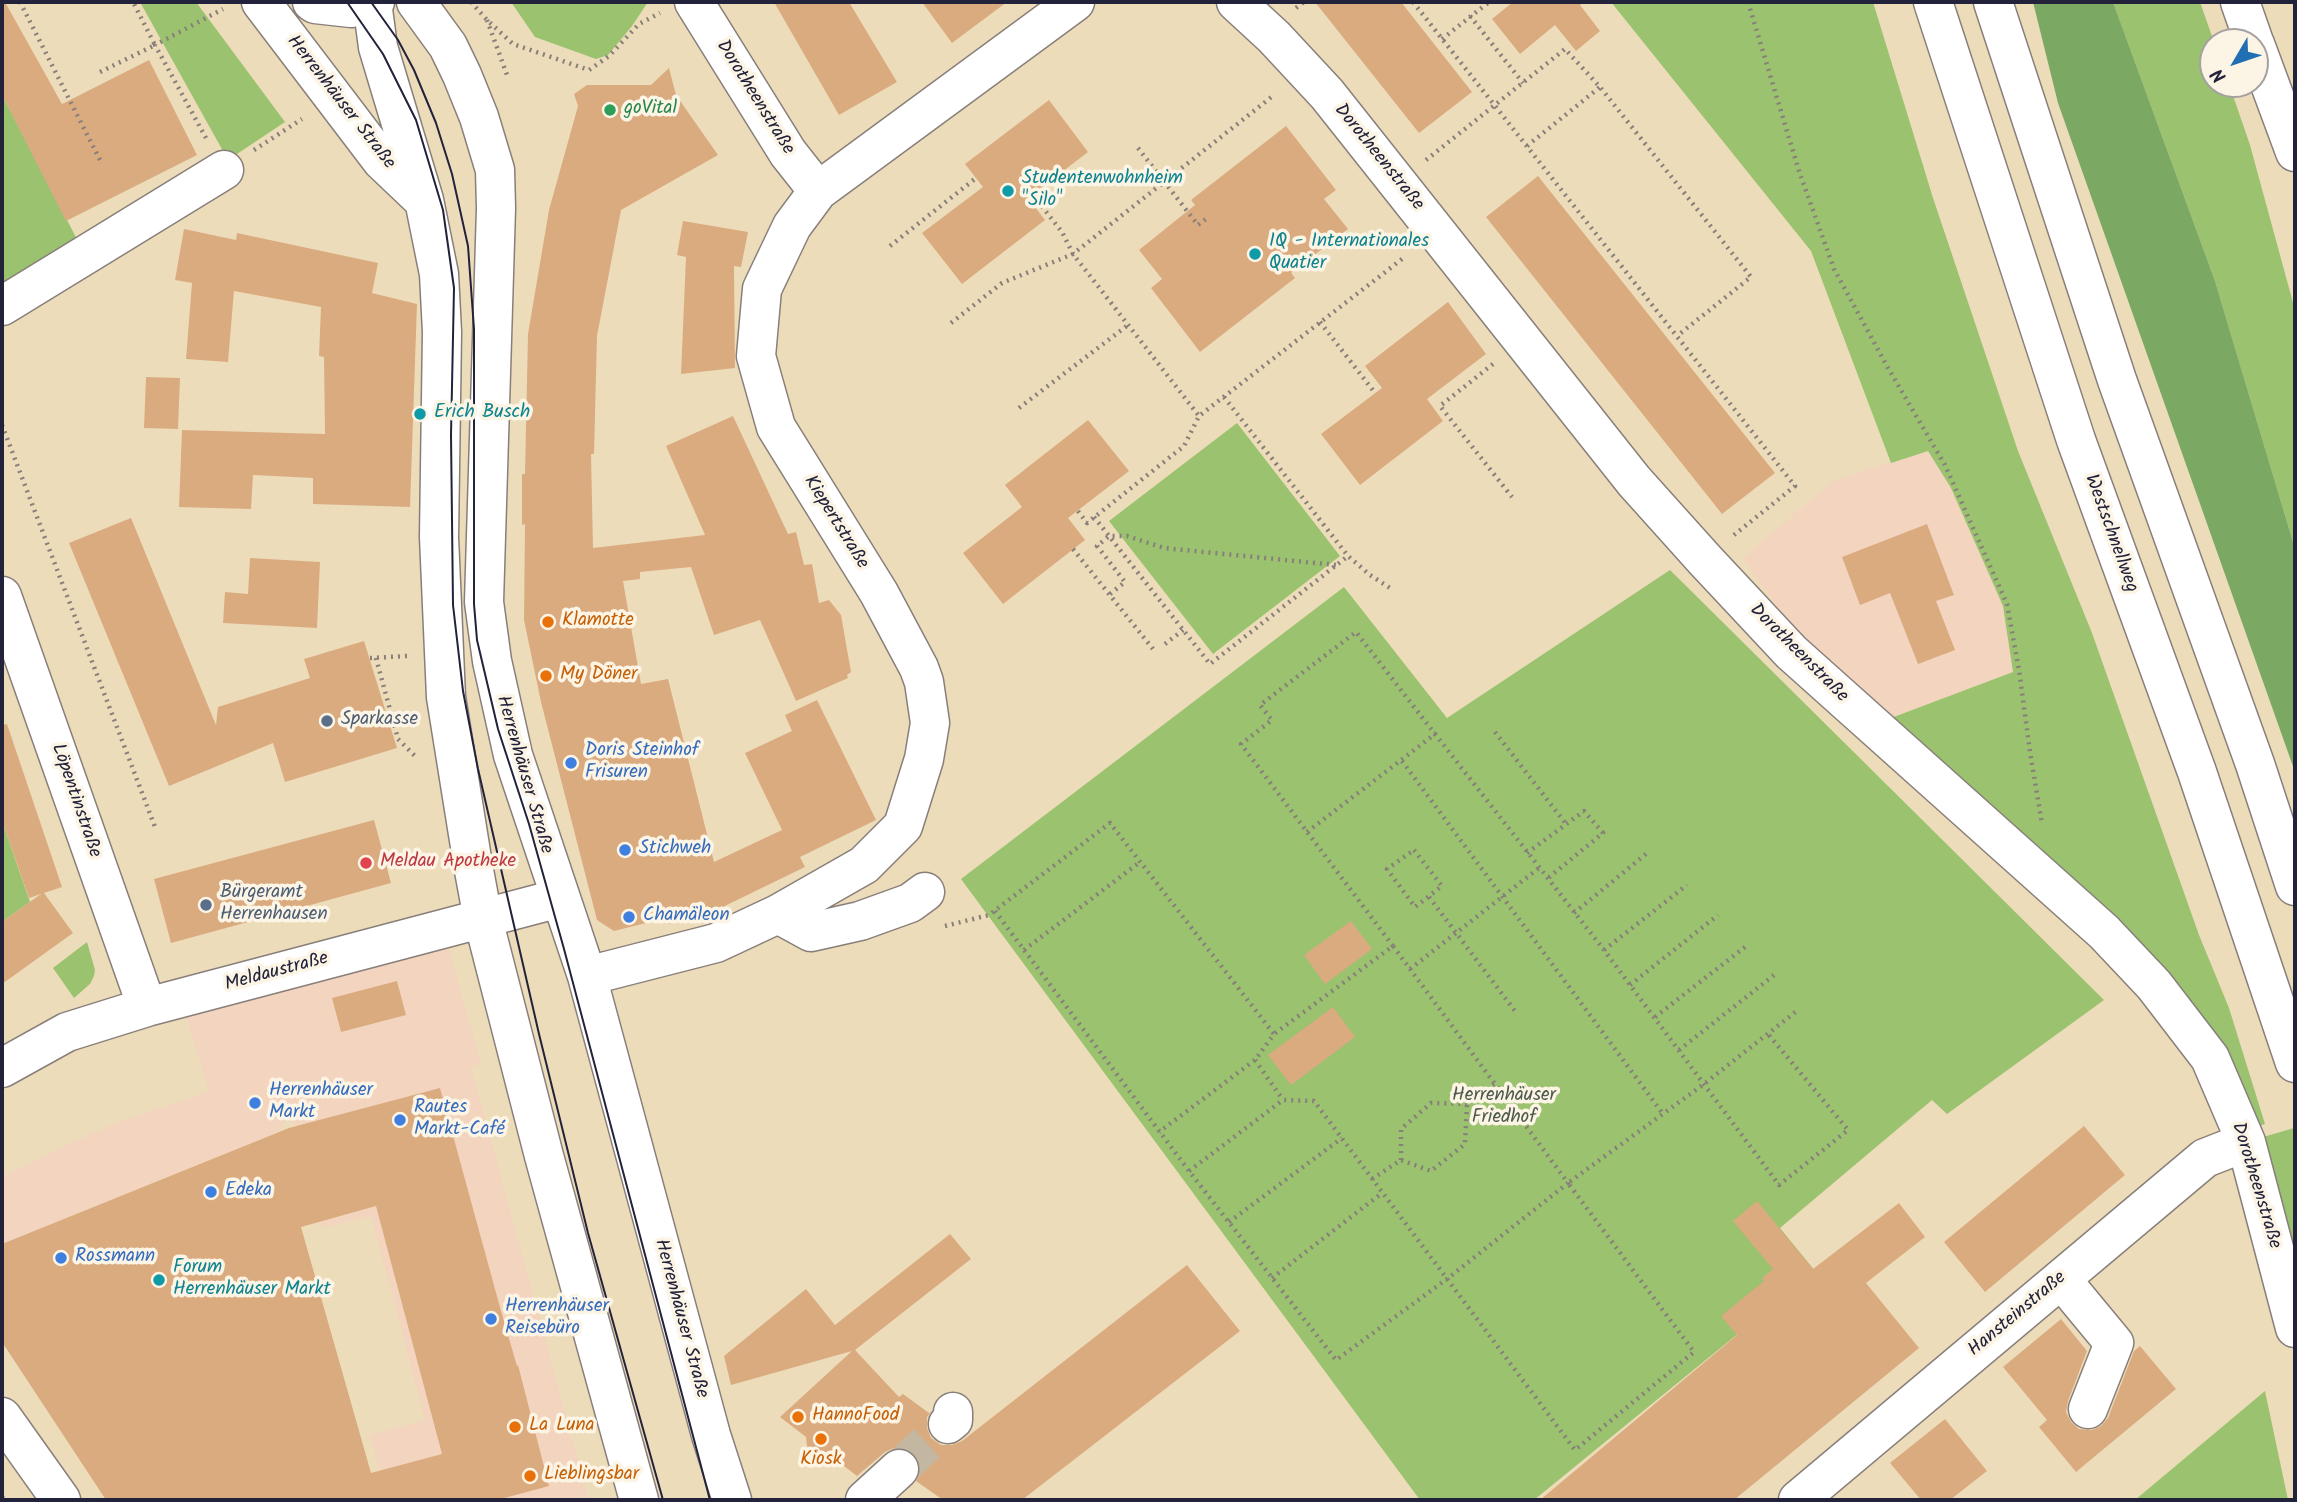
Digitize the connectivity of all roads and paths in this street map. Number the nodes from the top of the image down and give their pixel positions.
1 (20, 2) edge
2 (133, 2) edge
3 (261, 2) edge
4 (312, 2) edge
5 (373, 2) edge
6 (416, 2) edge
7 (471, 2) edge
8 (1075, 2) edge
9 (1236, 2) edge
10 (1413, 2) edge
11 (1489, 2) edge
12 (1748, 2) edge
13 (1933, 2) edge
14 (1993, 2) edge
15 (2240, 2) edge
16 (683, 5) edge
17 (223, 9) dead end
18 (1470, 16) junction
19 (487, 20) junction
20 (2250, 28) edge
21 (1442, 39) junction
22 (155, 45) junction
23 (1305, 70) junction
24 (100, 72) dead end
25 (509, 81) dead end
26 (2269, 81) edge
27 (1523, 83) junction
28 (1600, 87) junction
29 (1495, 106) junction
30 (306, 116) dead end
31 (1527, 146) junction
32 (1138, 148) dead end
33 (2295, 152) edge
34 (101, 162) dead end
35 (224, 170) junction
36 (976, 178) dead end
37 (1164, 181) junction
38 (1398, 183) junction
39 (818, 191) junction
40 (1033, 195) dead end
41 (424, 200) junction
42 (1206, 219) dead end
43 (1437, 232) junction
44 (890, 246) dead end
45 (1073, 254) junction
46 (2, 306) edge
47 (1320, 322) junction
48 (951, 323) dead end
49 (1128, 324) junction
50 (1677, 336) junction
51 (1522, 340) junction
52 (1376, 393) dead end
53 (1224, 397) junction
54 (1019, 408) dead end
55 (1199, 416) junction
56 (2, 425) edge
57 (1512, 497) dead end
58 (1078, 511) dead end
59 (1094, 517) junction
60 (1109, 537) junction
61 (1073, 549) dead end
62 (1348, 556) junction
63 (1704, 559) junction
64 (1336, 565) junction
65 (1393, 590) dead end
66 (1110, 594) junction
67 (5, 610) edge
68 (1183, 630) junction
69 (1165, 644) dead end
70 (1153, 649) dead end
71 (399, 657) dead end
72 (1495, 732) dead end
73 (1435, 734) junction
74 (1402, 761) junction
75 (425, 766) dead end
76 (1566, 824) junction
77 (155, 827) dead end
78 (1307, 832) junction
79 (1527, 852) junction
80 (1646, 854) dead end
81 (1140, 862) junction
82 (1539, 868) junction
83 (2031, 869) junction
84 (1547, 879) junction
85 (1687, 885) dead end
86 (2295, 886) edge
87 (918, 897) joint
88 (1429, 897) junction
89 (1502, 897) junction
90 (560, 898) junction
91 (995, 911) junction
92 (1574, 913) junction
93 (778, 914) junction
94 (1718, 915) dead end
95 (483, 919) junction
96 (1456, 933) junction
97 (1393, 946) junction
98 (1745, 947) dead end
99 (1024, 950) junction
100 (1604, 950) junction
101 (1410, 968) junction
102 (1778, 972) dead end
103 (587, 976) junction
104 (1630, 985) junction
105 (147, 1007) junction
106 (1798, 1010) dead end
107 (1515, 1011) dead end
108 (1655, 1017) junction
109 (1273, 1034) junction
110 (1768, 1034) junction
111 (1679, 1050) junction
112 (1255, 1060) junction
113 (2295, 1063) edge
114 (2, 1068) edge
115 (1494, 1083) junction
116 (1704, 1084) junction
117 (1283, 1100) junction
118 (1467, 1104) junction
119 (1663, 1114) junction
120 (1159, 1132) junction
121 (1342, 1138) junction
122 (2246, 1142) junction
123 (1401, 1160) junction
124 (1189, 1171) junction
125 (1372, 1180) junction
126 (1568, 1183) junction
127 (1382, 1193) junction
128 (1228, 1222) junction
129 (1272, 1278) junction
130 (1447, 1279) junction
131 (2061, 1279) junction
132 (2295, 1328) edge
133 (2088, 1409) dead end
134 (2, 1417) edge
135 (899, 1469) tunnel mouth
136 (61, 1500) edge
137 (639, 1500) edge
138 (732, 1500) edge
139 (865, 1500) edge
140 (1798, 1500) edge

1 - 34 path
2 - 22 path
3 - 41 main road, Herrenhäuser Straße
4 - 5 main road, Herrenhäuser Straße
5 - 41 main road, Herrenhäuser Straße
6 - 90 main road, Herrenhäuser Straße
7 - 19 path
8 - 39 main road, Kiepertstraße
9 - 23 main road, Dorotheenstraße
10 - 21 path
11 - 18 path
12 - 83 path
13 - 113 main road, Westschnellweg
14 - 86 main road
15 - 20 main road
16 - 19 path
16 - 39 main road, Dorotheenstraße
17 - 22 path
18 - 21 path
18 - 27 path
19 - 25 path
21 - 29 path
22 - 24 path
22 - 35 path
23 - 37 path
23 - 38 main road, Dorotheenstraße
26 - 33 main road
27 - 28 path
27 - 29 path
28 - 31 path
28 - 50 path
29 - 31 path
29 - 38 path
30 - 35 path
31 - 50 path
32 - 37 path
35 - 46 main road
36 - 44 path
37 - 42 path
37 - 45 path
38 - 43 main road, Dorotheenstraße
39 - 93 main road, Kiepertstraße
40 - 45 path
41 - 95 main road, Herrenhäuser Straße
43 - 47 path
43 - 51 main road, Dorotheenstraße
45 - 48 path
45 - 49 path
47 - 52 path
47 - 53 path
49 - 54 path
49 - 55 path
50 - 63 path
51 - 57 path
51 - 63 main road, Dorotheenstraße
53 - 55 path
53 - 62 path
55 - 59 path
56 - 77 path
58 - 59 path
59 - 60 path
60 - 64 path
60 - 66 path
60 - 68 path
61 - 66 path
62 - 64 path
62 - 65 path
63 - 83 main road, Dorotheenstraße
64 - 68 path
66 - 70 path
67 - 105 main road, Löpentinstraße
68 - 69 path
71 - 75 path
72 - 76 path
73 - 74 path
73 - 78 path
73 - 79 path
74 - 78 path
74 - 89 path
76 - 79 path
76 - 84 path
78 - 97 path
79 - 82 path
80 - 92 path
81 - 91 path
81 - 99 path
81 - 109 path
82 - 84 path
82 - 89 path
83 - 122 main road, Dorotheenstraße
84 - 92 path
85 - 100 path
87 - 91 path
87 - 93 main road
88 - 88 path
88 - 96 path
89 - 96 path
89 - 119 path
90 - 95 main road, Meldaustraße
90 - 103 main road, Herrenhäuser Straße
91 - 99 path
92 - 100 path
93 - 103 main road, Kiepertstraße
94 - 104 path
95 - 105 main road, Meldaustraße
95 - 137 main road, Herrenhäuser Straße
96 - 101 path
96 - 107 path
97 - 101 path
97 - 109 path
98 - 108 path
99 - 120 path
100 - 104 path
101 - 115 path
102 - 111 path
103 - 138 main road, Herrenhäuser Straße
104 - 108 path
105 - 114 main road, Meldaustraße
106 - 110 path
108 - 111 path
109 - 112 path
110 - 116 path
110 - 116 path
111 - 116 path
112 - 117 path
112 - 120 path
115 - 118 path
115 - 126 path
116 - 119 path
117 - 121 path
117 - 124 path
118 - 123 path
118 - 123 path
119 - 126 path
120 - 124 path
121 - 125 path
121 - 128 path
122 - 131 main road, Hansteinstraße
122 - 132 main road, Dorotheenstraße
123 - 125 path
124 - 128 path
125 - 127 path
126 - 130 path
126 - 130 path
127 - 129 path
127 - 130 path
128 - 129 path
129 - 130 path
131 - 133 main road
131 - 140 main road, Hansteinstraße
134 - 136 main road
135 - 139 main road

